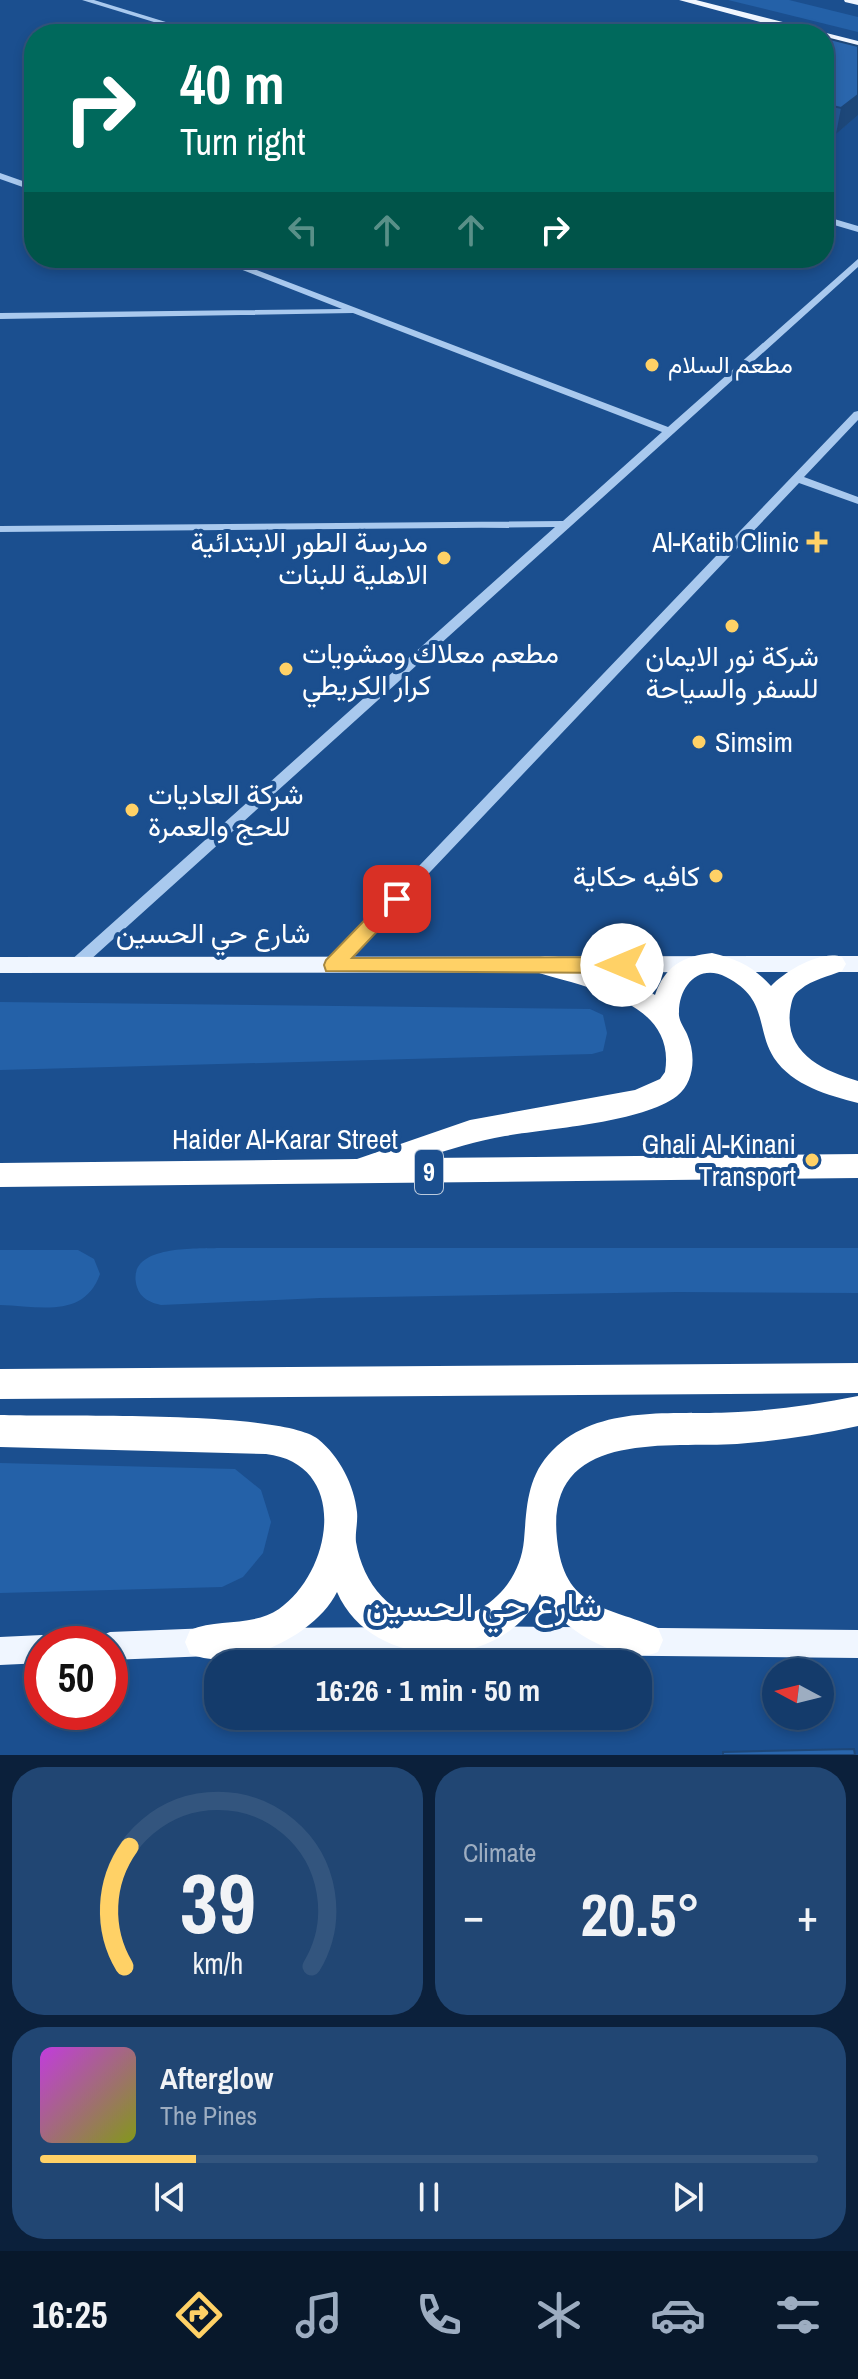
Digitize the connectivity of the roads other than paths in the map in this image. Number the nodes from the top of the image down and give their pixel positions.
1 (86, 0) edge
2 (684, 0) edge
3 (849, 0) edge
4 (858, 2) edge
5 (167, 24) edge
6 (779, 24) edge
7 (834, 38) edge
8 (858, 44) edge
9 (0, 176) edge
10 (24, 184) edge
11 (834, 222) edge
12 (858, 229) edge
13 (858, 262) edge
14 (243, 268) edge
15 (357, 311) junction
16 (0, 316) edge
17 (858, 414) edge
18 (670, 431) junction
19 (798, 479) junction
20 (858, 501) edge
21 (566, 524) junction
22 (0, 529) edge
23 (717, 962) junction
24 (845, 964) edge
25 (0, 965) edge
26 (333, 965) junction
27 (545, 965) junction
28 (74, 966) junction
29 (665, 1017) junction
30 (776, 1021) junction
31 (858, 1092) edge
32 (858, 1166) edge
33 (344, 1173) junction
34 (0, 1175) edge
35 (858, 1378) edge
36 (0, 1384) edge
37 (858, 1411) edge
38 (0, 1431) edge
39 (539, 1518) junction
40 (341, 1535) junction
41 (445, 1640) junction
42 (646, 1640) junction
43 (202, 1642) junction
44 (858, 1644) edge
45 (128, 1645) edge
46 (24, 1650) edge
47 (0, 1651) edge

1 - 5 street
2 - 6 main road
3 - 4 main road
7 - 8 main road
9 - 10 street
11 - 12 street
13 - 18 street
14 - 15 street
15 - 16 street
15 - 18 street
17 - 19 street
18 - 21 street
19 - 20 street
19 - 26 street
21 - 22 street
21 - 28 street
23 - 24 main road, شارع حي الحسين
23 - 27 main road, شارع حي الحسين
23 - 29 highway
23 - 30 highway
24 - 30 highway
25 - 28 main road, شارع حي الحسين
26 - 27 main road, شارع حي الحسين
26 - 28 main road, شارع حي الحسين
27 - 29 highway
29 - 33 highway
30 - 31 highway
32 - 33 highway, Haider Al-Karar Street / 9
33 - 34 highway, Haider Al-Karar Street / 9
35 - 36 highway
37 - 39 highway
38 - 40 highway
39 - 41 highway
39 - 42 highway
40 - 41 highway
40 - 43 highway
41 - 42 main road, شارع حي الحسين
41 - 43 main road, شارع حي الحسين
42 - 44 main road, شارع حي الحسين
43 - 45 main road, شارع حي الحسين
46 - 47 main road

